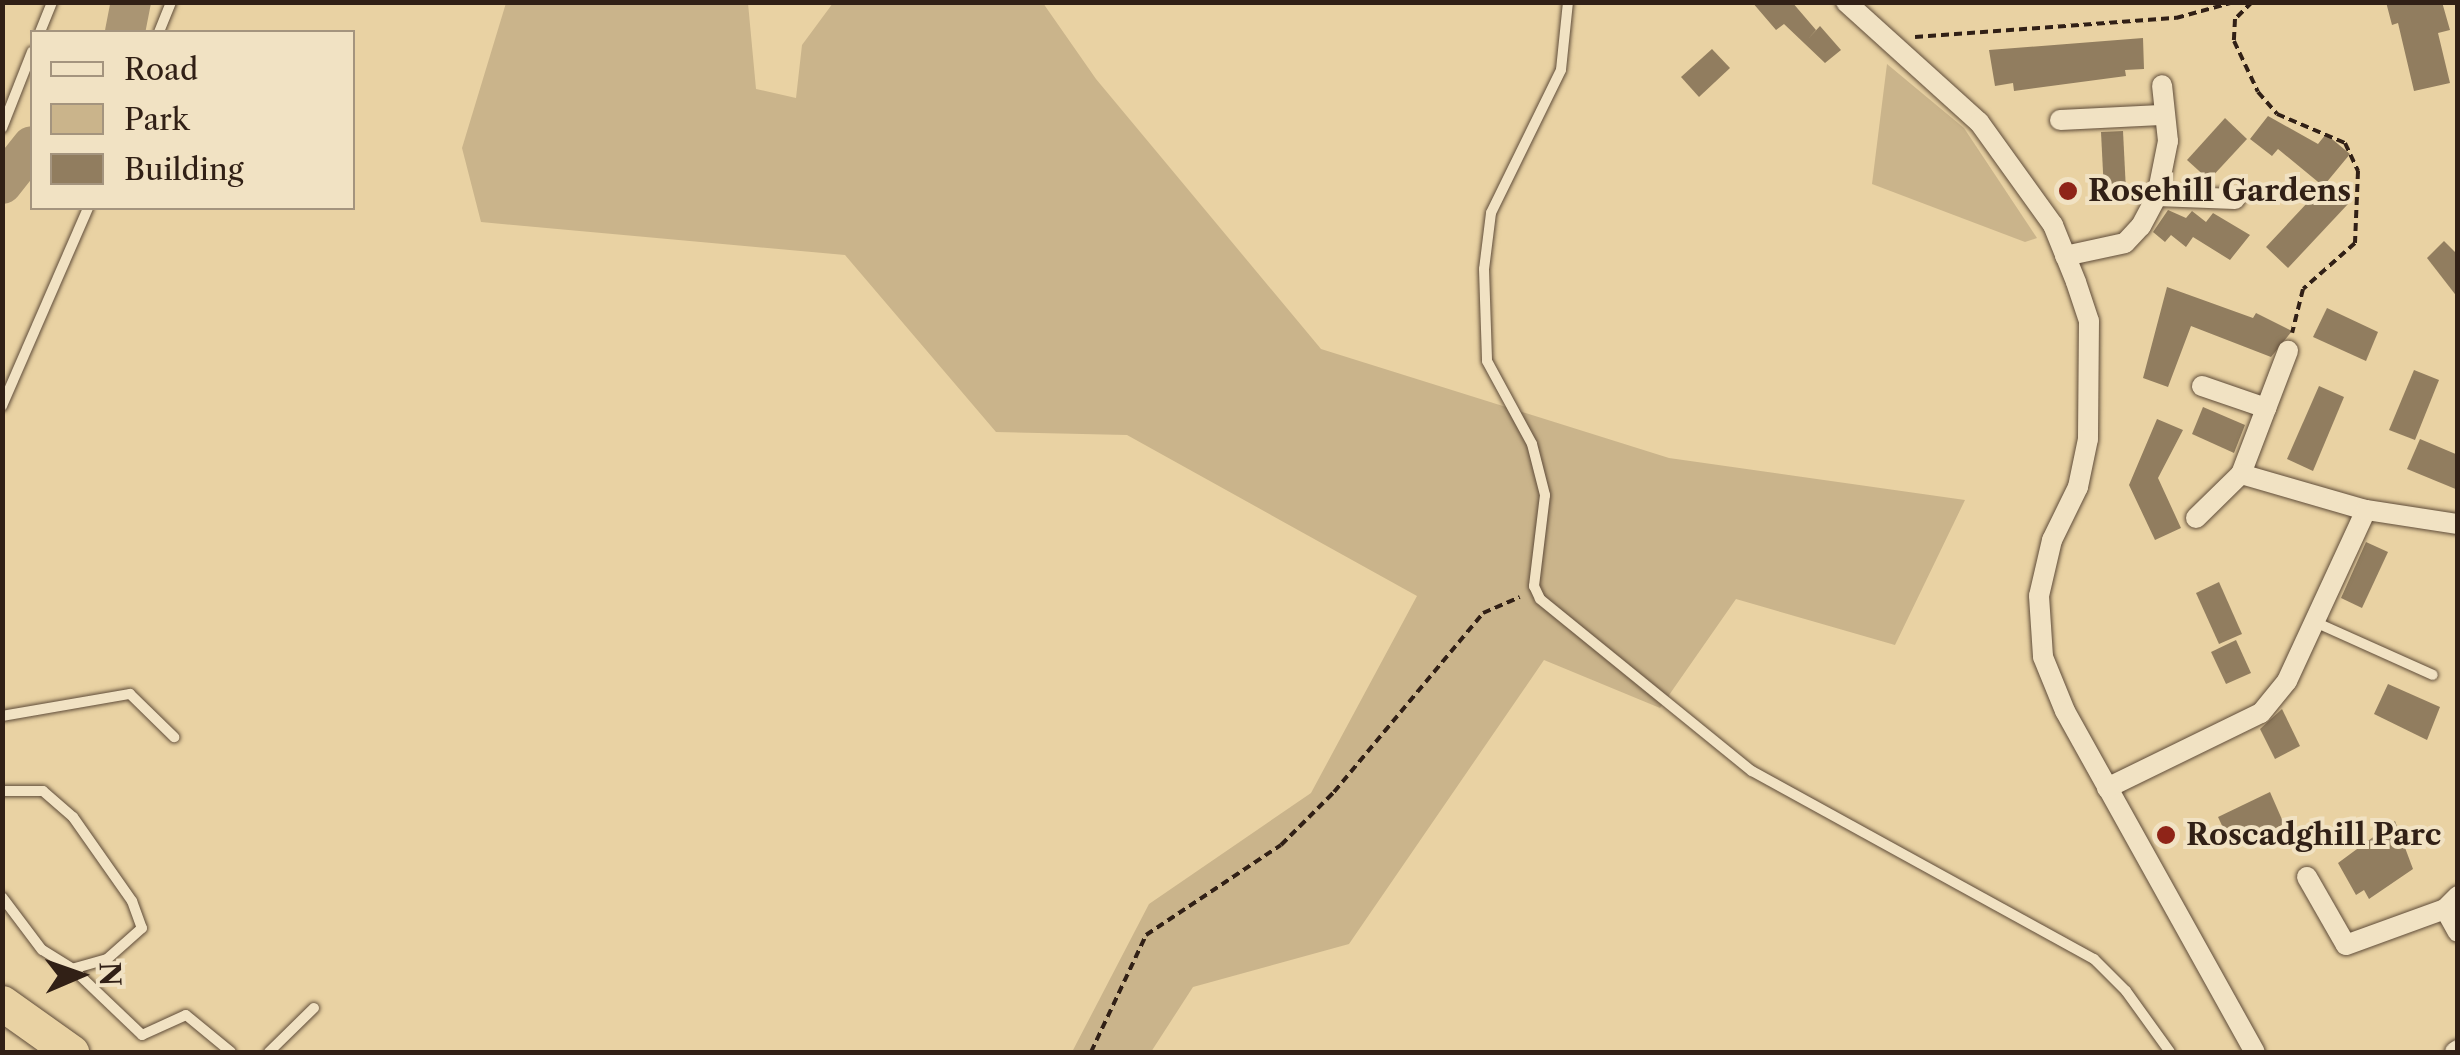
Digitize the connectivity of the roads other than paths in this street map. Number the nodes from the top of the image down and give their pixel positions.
1 (52, 2) edge
2 (171, 2) edge
3 (1568, 2) edge
4 (1846, 2) edge
5 (41, 30) edge
6 (161, 30) edge
7 (30, 57) edge
8 (2162, 85) dead end
9 (2162, 114) junction
10 (2060, 120) dead end
11 (2, 128) edge
12 (2157, 196) junction
13 (2235, 199) dead end
14 (87, 210) edge
15 (2065, 256) junction
16 (2288, 351) road end
17 (2202, 386) dead end
18 (2, 406) edge
19 (2266, 408) junction
20 (2240, 474) junction
21 (2366, 510) junction
22 (2196, 518) dead end
23 (2458, 524) edge
24 (2314, 621) junction
25 (2434, 674) dead end
26 (2, 716) edge
27 (174, 737) dead end
28 (2107, 788) junction
29 (2, 791) edge
30 (2307, 877) dead end
31 (2, 897) edge
32 (2451, 903) edge
33 (2458, 932) edge
34 (73, 970) junction
35 (2, 1003) edge
36 (314, 1008) dead end
37 (71, 1052) edge
38 (232, 1052) edge
39 (269, 1052) edge
40 (2170, 1052) edge
41 (2255, 1052) edge

1 - 5 lane
2 - 6 lane
3 - 40 lane
4 - 15 street
7 - 11 lane
8 - 9 street
9 - 10 street
9 - 12 street
12 - 13 street
12 - 15 street
14 - 18 lane
15 - 28 street
16 - 19 street
17 - 19 street
19 - 20 street
20 - 21 street
20 - 22 street
21 - 23 street
21 - 24 street
24 - 25 lane
24 - 28 street
26 - 27 lane
28 - 41 street
29 - 34 lane
30 - 32 street
31 - 34 lane
32 - 33 street
34 - 38 lane
35 - 37 highway
36 - 39 lane

